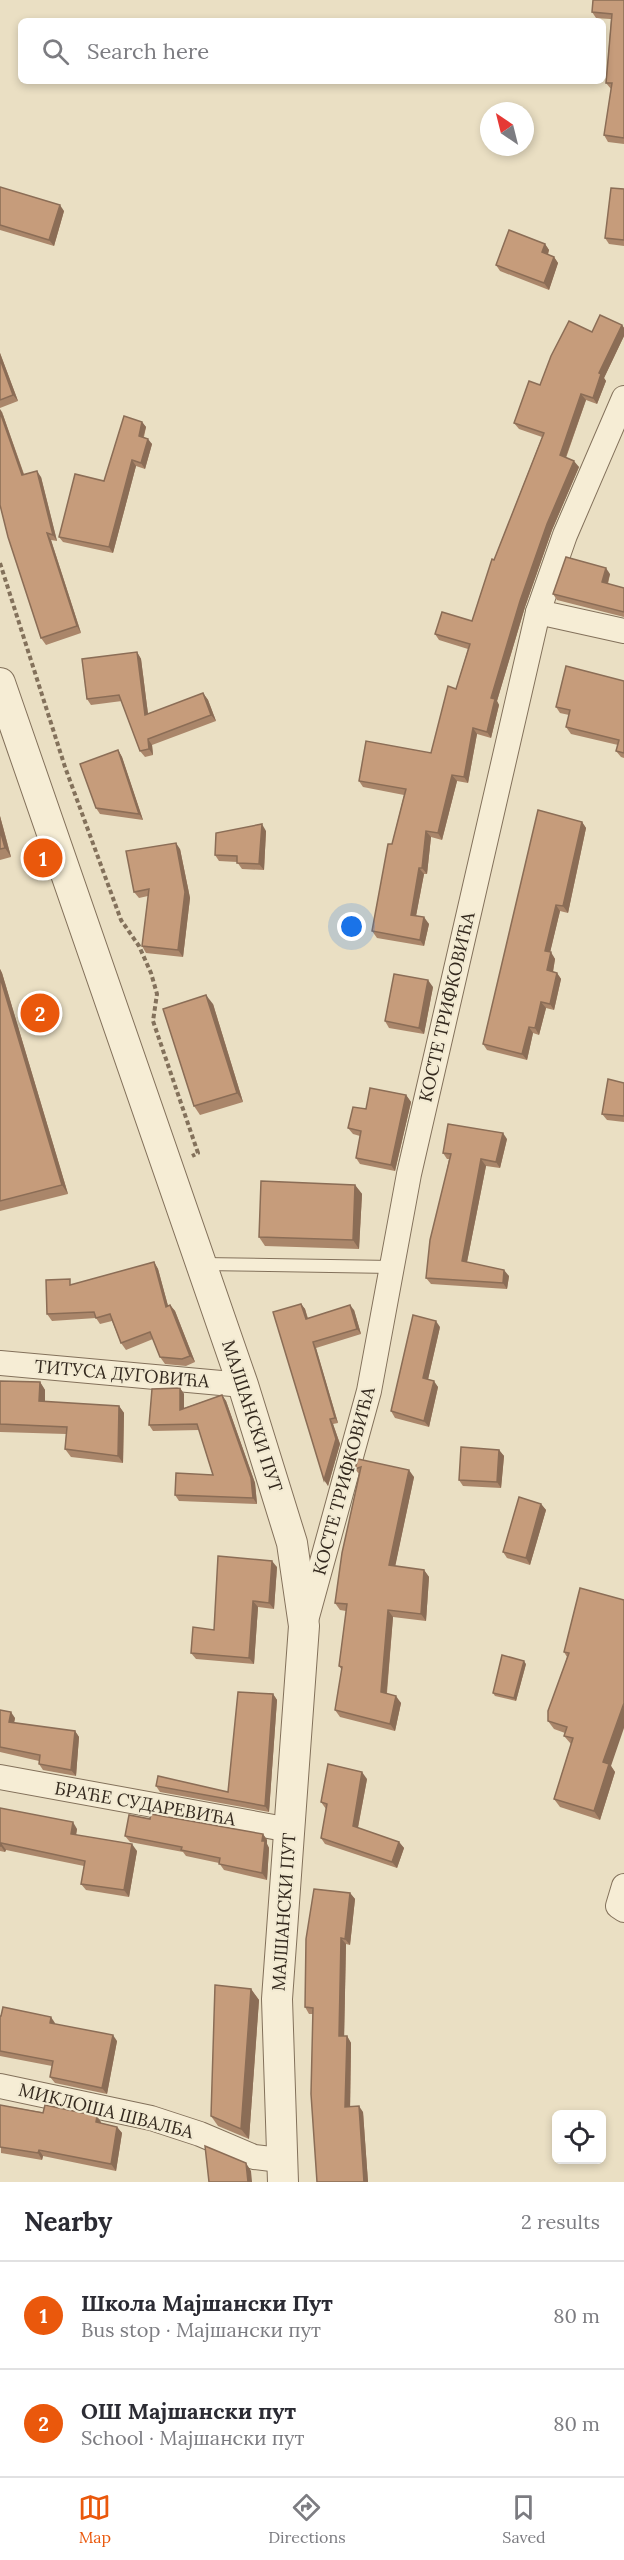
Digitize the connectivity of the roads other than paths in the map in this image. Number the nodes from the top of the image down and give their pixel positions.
1 (624, 398) edge
2 (538, 612) junction
3 (624, 631) edge
4 (0, 683) edge
5 (201, 1264) junction
6 (392, 1267) junction
7 (0, 1363) edge
8 (243, 1385) junction
9 (304, 1626) junction
10 (0, 1777) edge
11 (290, 1830) junction
12 (624, 1886) edge
13 (624, 1910) edge
14 (0, 2086) edge
15 (281, 2171) edge

1 - 2 street, КОСТЕ ТРИФКОВИЋА
2 - 3 street
2 - 6 street, КОСТЕ ТРИФКОВИЋА
4 - 5 street, МАЈШАНСКИ ПУТ
5 - 6 lane
5 - 8 street, МАЈШАНСКИ ПУТ
6 - 9 street, КОСТЕ ТРИФКОВИЋА
7 - 8 street, ТИТУСА ДУГОВИЋА
8 - 9 street, МАЈШАНСКИ ПУТ
9 - 11 street, МАЈШАНСКИ ПУТ
10 - 11 street, БРАЋЕ СУДАРЕВИЋА
11 - 15 street, МАЈШАНСКИ ПУТ
12 - 13 street
14 - 15 street, МИКЛОША ШВАЛБА

